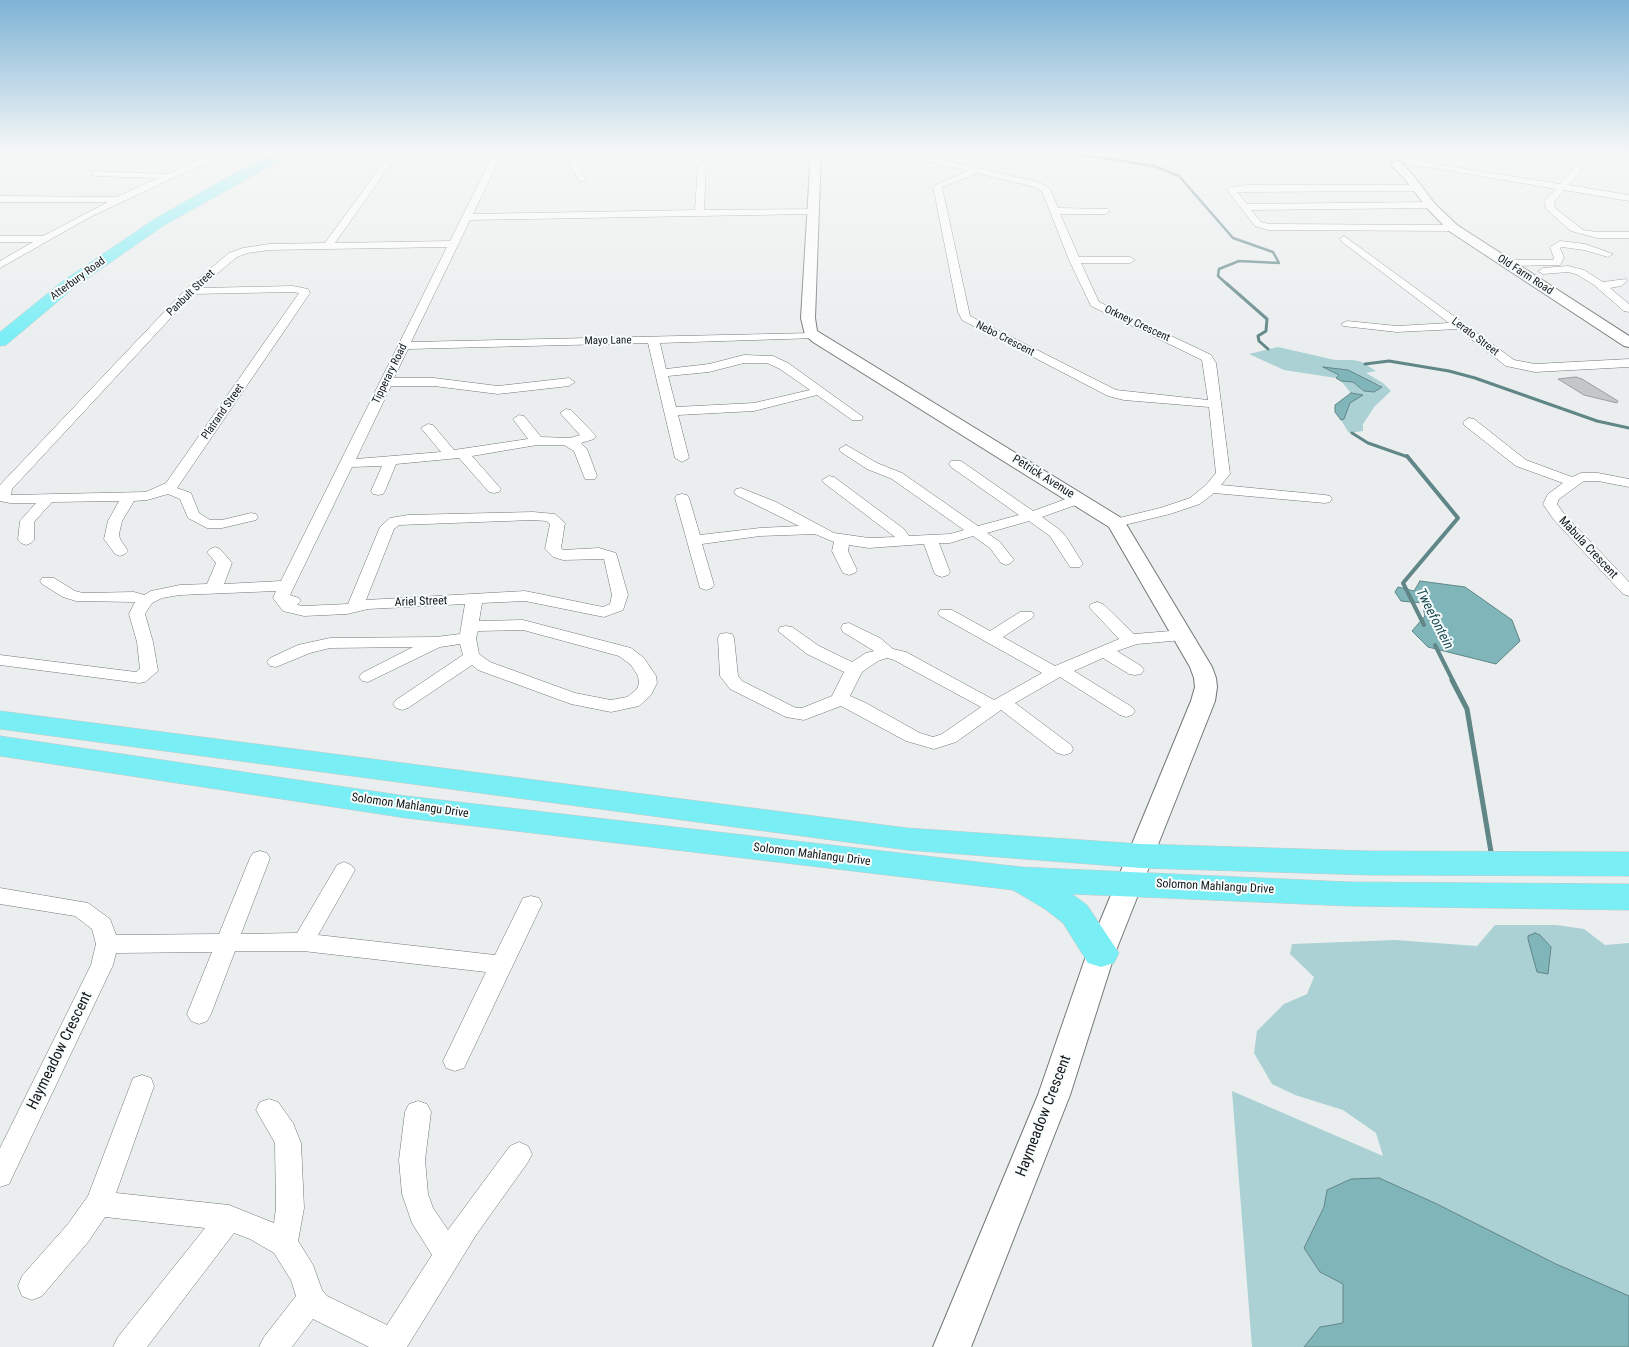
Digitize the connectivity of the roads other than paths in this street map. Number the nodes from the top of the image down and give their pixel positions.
1 (91, 214) edge
2 (174, 214) edge
3 (350, 214) edge
4 (469, 214) edge
5 (649, 214) edge
6 (812, 214) edge
7 (943, 214) edge
8 (1056, 214) edge
9 (1250, 214) edge
10 (1439, 214) edge
11 (1558, 214) edge
12 (468, 217) junction
13 (1453, 228) junction
14 (1629, 236) edge
15 (0, 239) edge
16 (43, 239) junction
17 (1344, 239) dead end
18 (454, 244) junction
19 (327, 246) junction
20 (1608, 254) dead end
21 (1074, 260) junction
22 (1130, 260) dead end
23 (0, 265) edge
24 (1511, 266) junction
25 (1540, 272) dead end
26 (1622, 281) dead end
27 (1600, 285) junction
28 (190, 291) junction
29 (1628, 309) edge
30 (1347, 324) dead end
31 (1459, 326) junction
32 (813, 336) junction
33 (653, 340) junction
34 (0, 341) edge
35 (1629, 343) edge
36 (404, 346) junction
37 (1629, 363) edge
38 (660, 373) junction
39 (386, 382) junction
40 (569, 382) dead end
41 (820, 391) junction
42 (1216, 404) junction
43 (671, 411) junction
44 (566, 413) dead end
45 (857, 417) dead end
46 (519, 419) dead end
47 (1468, 422) dead end
48 (428, 428) dead end
49 (538, 442) junction
50 (570, 442) junction
51 (846, 449) dead end
52 (456, 453) junction
53 (682, 458) dead end
54 (391, 461) junction
55 (347, 463) junction
56 (956, 464) dead end
57 (590, 476) dead end
58 (829, 480) dead end
59 (1572, 482) junction
60 (1629, 483) edge
61 (1211, 488) junction
62 (494, 489) dead end
63 (167, 490) junction
64 (378, 491) dead end
65 (741, 492) dead end
66 (129, 496) junction
67 (1, 497) edge
68 (48, 498) junction
69 (682, 498) dead end
70 (1079, 499) junction
71 (1325, 499) dead end
72 (1032, 516) junction
73 (251, 517) dead end
74 (1116, 523) junction
75 (815, 530) junction
76 (976, 532) junction
77 (26, 540) dead end
78 (694, 540) junction
79 (842, 540) junction
80 (930, 540) junction
81 (905, 541) junction
82 (120, 551) dead end
83 (215, 552) dead end
84 (1006, 560) dead end
85 (1076, 564) dead end
86 (849, 570) dead end
87 (942, 572) dead end
88 (48, 581) dead end
89 (706, 585) dead end
90 (214, 587) junction
91 (1629, 591) edge
92 (284, 595) junction
93 (146, 600) junction
94 (474, 600) junction
95 (360, 604) junction
96 (1097, 607) dead end
97 (946, 613) dead end
98 (1026, 615) dead end
99 (850, 628) dead end
100 (786, 631) dead end
101 (469, 632) junction
102 (1183, 636) junction
103 (992, 637) junction
104 (726, 638) dead end
105 (1130, 640) junction
106 (436, 642) junction
107 (1104, 651) junction
108 (887, 653) junction
109 (472, 657) junction
110 (0, 660) edge
111 (276, 662) dead end
112 (854, 670) junction
113 (1135, 670) dead end
114 (1058, 671) junction
115 (368, 677) dead end
116 (840, 700) junction
117 (402, 704) dead end
118 (998, 704) junction
119 (1126, 711) dead end
120 (0, 720) edge
121 (0, 746) edge
122 (1064, 749) dead end
123 (260, 858) dead end
124 (1629, 864) edge
125 (1135, 869) junction
126 (344, 870) dead end
127 (1021, 879) junction
128 (0, 896) edge
129 (1629, 897) edge
130 (531, 904) dead end
131 (105, 934) junction
132 (228, 942) junction
133 (304, 942) junction
134 (1101, 953) junction
135 (500, 965) junction
136 (199, 1014) dead end
137 (456, 1060) dead end
138 (142, 1086) dead end
139 (269, 1110) dead end
140 (418, 1112) dead end
141 (519, 1154) dead end
142 (0, 1175) edge
143 (98, 1204) junction
144 (229, 1218) junction
145 (284, 1244) junction
146 (447, 1255) junction
147 (32, 1286) dead end
148 (310, 1299) junction
149 (391, 1345) edge
150 (128, 1347) edge
151 (274, 1347) edge
152 (952, 1347) edge

1 - 16 street
2 - 34 main road, Atterbury Road
3 - 19 street
4 - 12 street, Tipperary Road
5 - 12 street
6 - 32 street
7 - 42 street, Nebo Crescent
8 - 21 street, Orkney Crescent
9 - 13 street
10 - 13 street, Old Farm Road
11 - 14 street
12 - 18 street, Tipperary Road
13 - 24 street, Old Farm Road
15 - 16 street
16 - 23 street
17 - 31 street, Lerato Street
18 - 19 street, Panbult Street
18 - 36 street, Tipperary Road
19 - 28 street, Panbult Street
20 - 24 street
21 - 22 street
21 - 42 street, Orkney Crescent
24 - 35 street, Old Farm Road
25 - 27 street
26 - 27 street
27 - 29 street
28 - 63 street, Platrand Street
28 - 67 street, Panbult Street
30 - 31 street
31 - 37 street, Lerato Street
32 - 33 street, Mayo Lane
32 - 70 street, Petrick Avenue
33 - 36 street, Mayo Lane
33 - 38 street
36 - 39 street, Tipperary Road
38 - 41 street
38 - 43 street
39 - 40 street
39 - 55 street, Tipperary Road
41 - 43 street
41 - 45 street
42 - 61 street, Orkney Crescent
43 - 53 street
44 - 50 street
46 - 49 street
47 - 59 street
48 - 52 street
49 - 50 street
49 - 52 street
50 - 57 street
51 - 76 street
52 - 54 street
52 - 62 street
54 - 55 street
54 - 64 street
55 - 92 street, Tipperary Road
56 - 72 street
58 - 81 street
59 - 60 street, Mabula Crescent
59 - 91 street, Mabula Crescent
61 - 71 street
61 - 74 street, Orkney Crescent
63 - 66 street
63 - 73 street
65 - 75 street
66 - 68 street
66 - 82 street
67 - 68 street
68 - 77 street
69 - 78 street
70 - 72 street
70 - 74 street, Petrick Avenue
72 - 76 street
72 - 85 street
74 - 102 street, Petrick Avenue
75 - 78 street
75 - 79 street
76 - 80 street
76 - 84 street
78 - 89 street
79 - 81 street
79 - 86 street
80 - 81 street
80 - 87 street
83 - 90 street
88 - 93 street
90 - 92 street
90 - 93 street
92 - 95 street, Ariel Street
93 - 110 street
94 - 95 street, Ariel Street
94 - 95 street, Ariel Street
94 - 101 street
96 - 105 street
97 - 103 street
98 - 103 street
99 - 108 street
100 - 112 street
101 - 106 street
101 - 109 street
101 - 109 street
102 - 105 street
102 - 125 street, Petrick Avenue
103 - 114 street
104 - 116 street
105 - 107 street
106 - 111 street
106 - 115 street
107 - 113 street
107 - 114 street
108 - 112 street
108 - 118 street
109 - 117 street
112 - 116 street
114 - 118 street
114 - 119 street
116 - 118 street
118 - 122 street
120 - 125 main road, Solomon Mahlangu Drive
121 - 127 main road, Solomon Mahlangu Drive
123 - 132 street
124 - 125 main road, Solomon Mahlangu Drive
125 - 127 main road, Solomon Mahlangu Drive
125 - 129 main road, Solomon Mahlangu Drive
125 - 134 street, Haymeadow Crescent
126 - 133 street
127 - 134 main road
128 - 131 street
130 - 135 street
131 - 132 street
131 - 142 street, Haymeadow Crescent
132 - 133 street
132 - 136 street
133 - 135 street
134 - 152 street, Haymeadow Crescent
135 - 137 street
138 - 143 street
139 - 145 street
140 - 146 street
141 - 146 street
143 - 144 street
143 - 147 street
144 - 145 street
144 - 150 street
145 - 148 street
146 - 149 street
148 - 149 street
148 - 151 street

